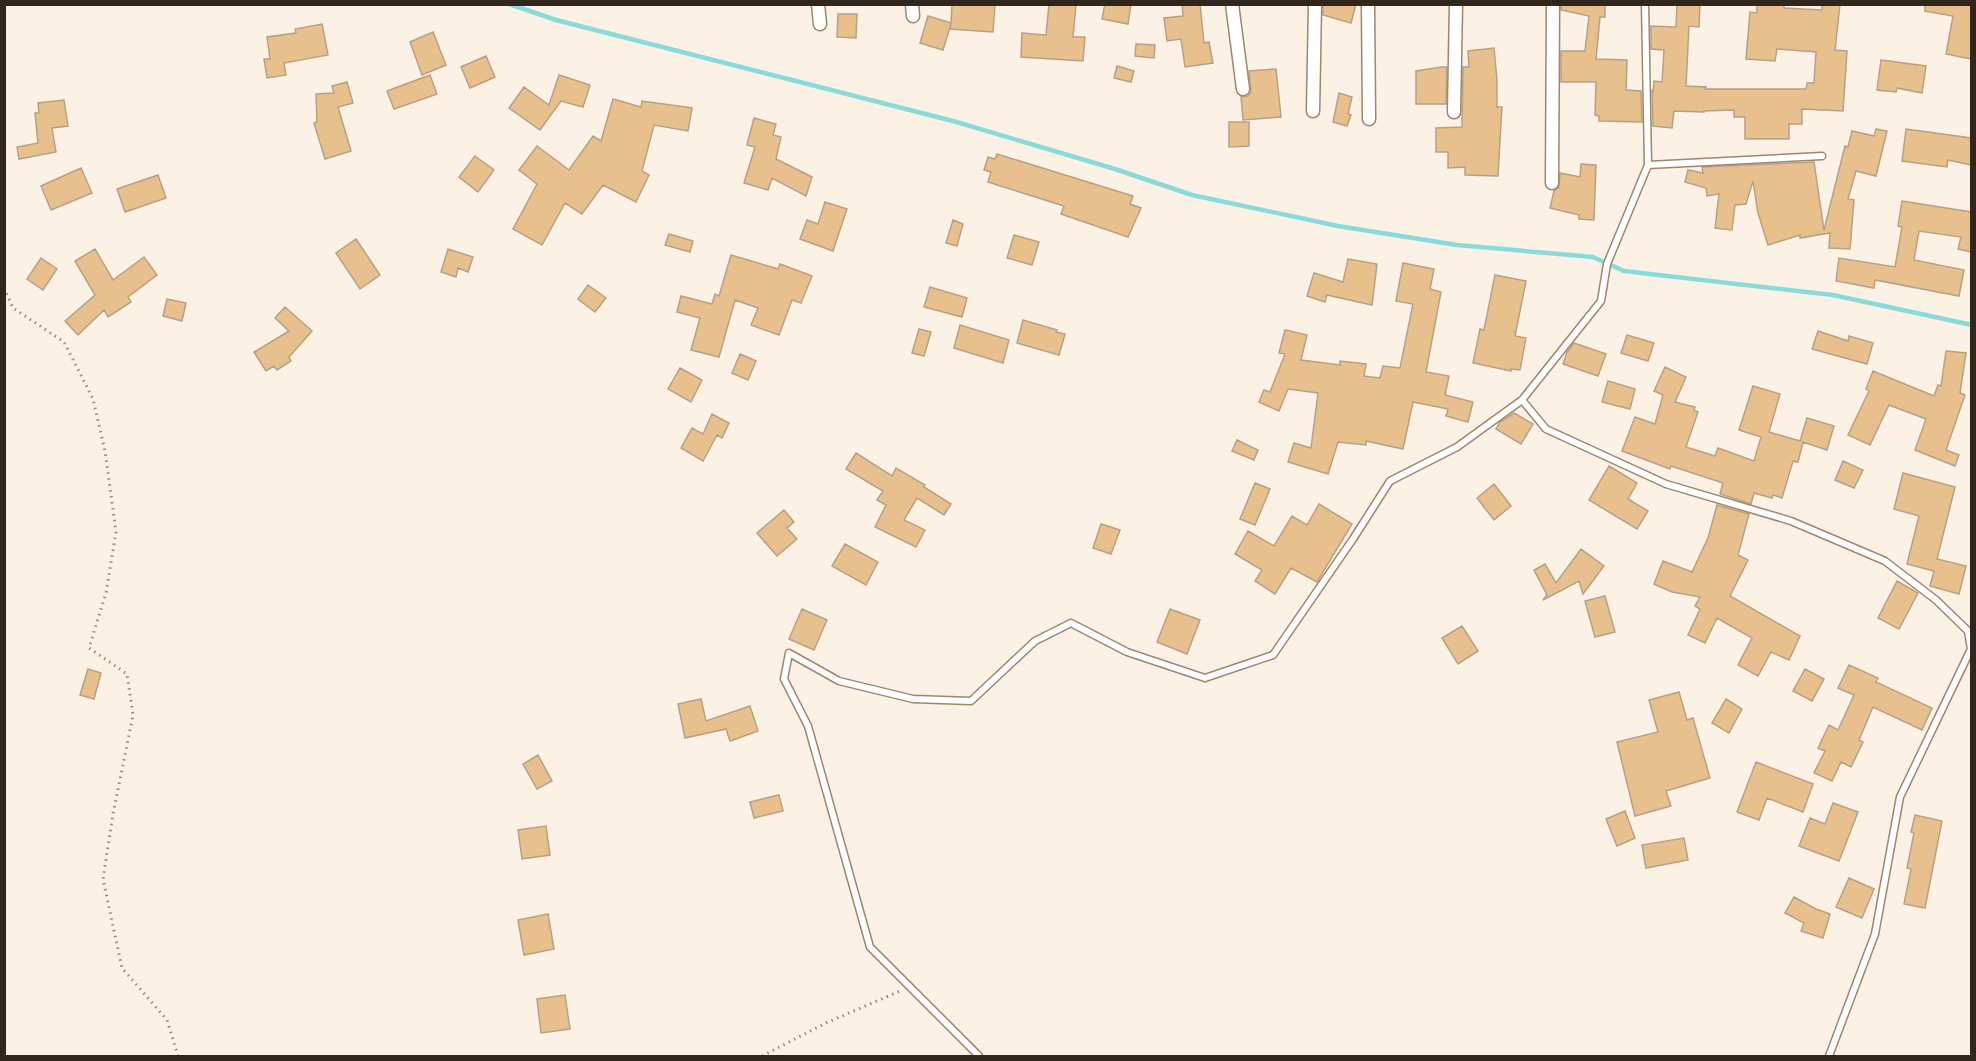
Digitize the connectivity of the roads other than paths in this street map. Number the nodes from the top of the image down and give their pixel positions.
1 (818, 4) edge
2 (1232, 4) edge
3 (1315, 4) edge
4 (1368, 4) edge
5 (1456, 4) edge
6 (1553, 4) edge
7 (1645, 4) edge
8 (820, 24) dead end
9 (1243, 89) dead end
10 (1313, 111) dead end
11 (1454, 112) dead end
12 (1369, 119) dead end
13 (1822, 156) dead end
14 (1648, 165) junction
15 (1551, 183) dead end
16 (1522, 400) junction
17 (1971, 649) edge
18 (979, 1056) edge
19 (1829, 1056) edge

1 - 8 street
2 - 9 street
3 - 10 street
4 - 12 street
5 - 11 street
6 - 15 street
7 - 14 lane
13 - 14 lane
14 - 16 lane
16 - 17 lane
16 - 18 lane
17 - 19 lane

